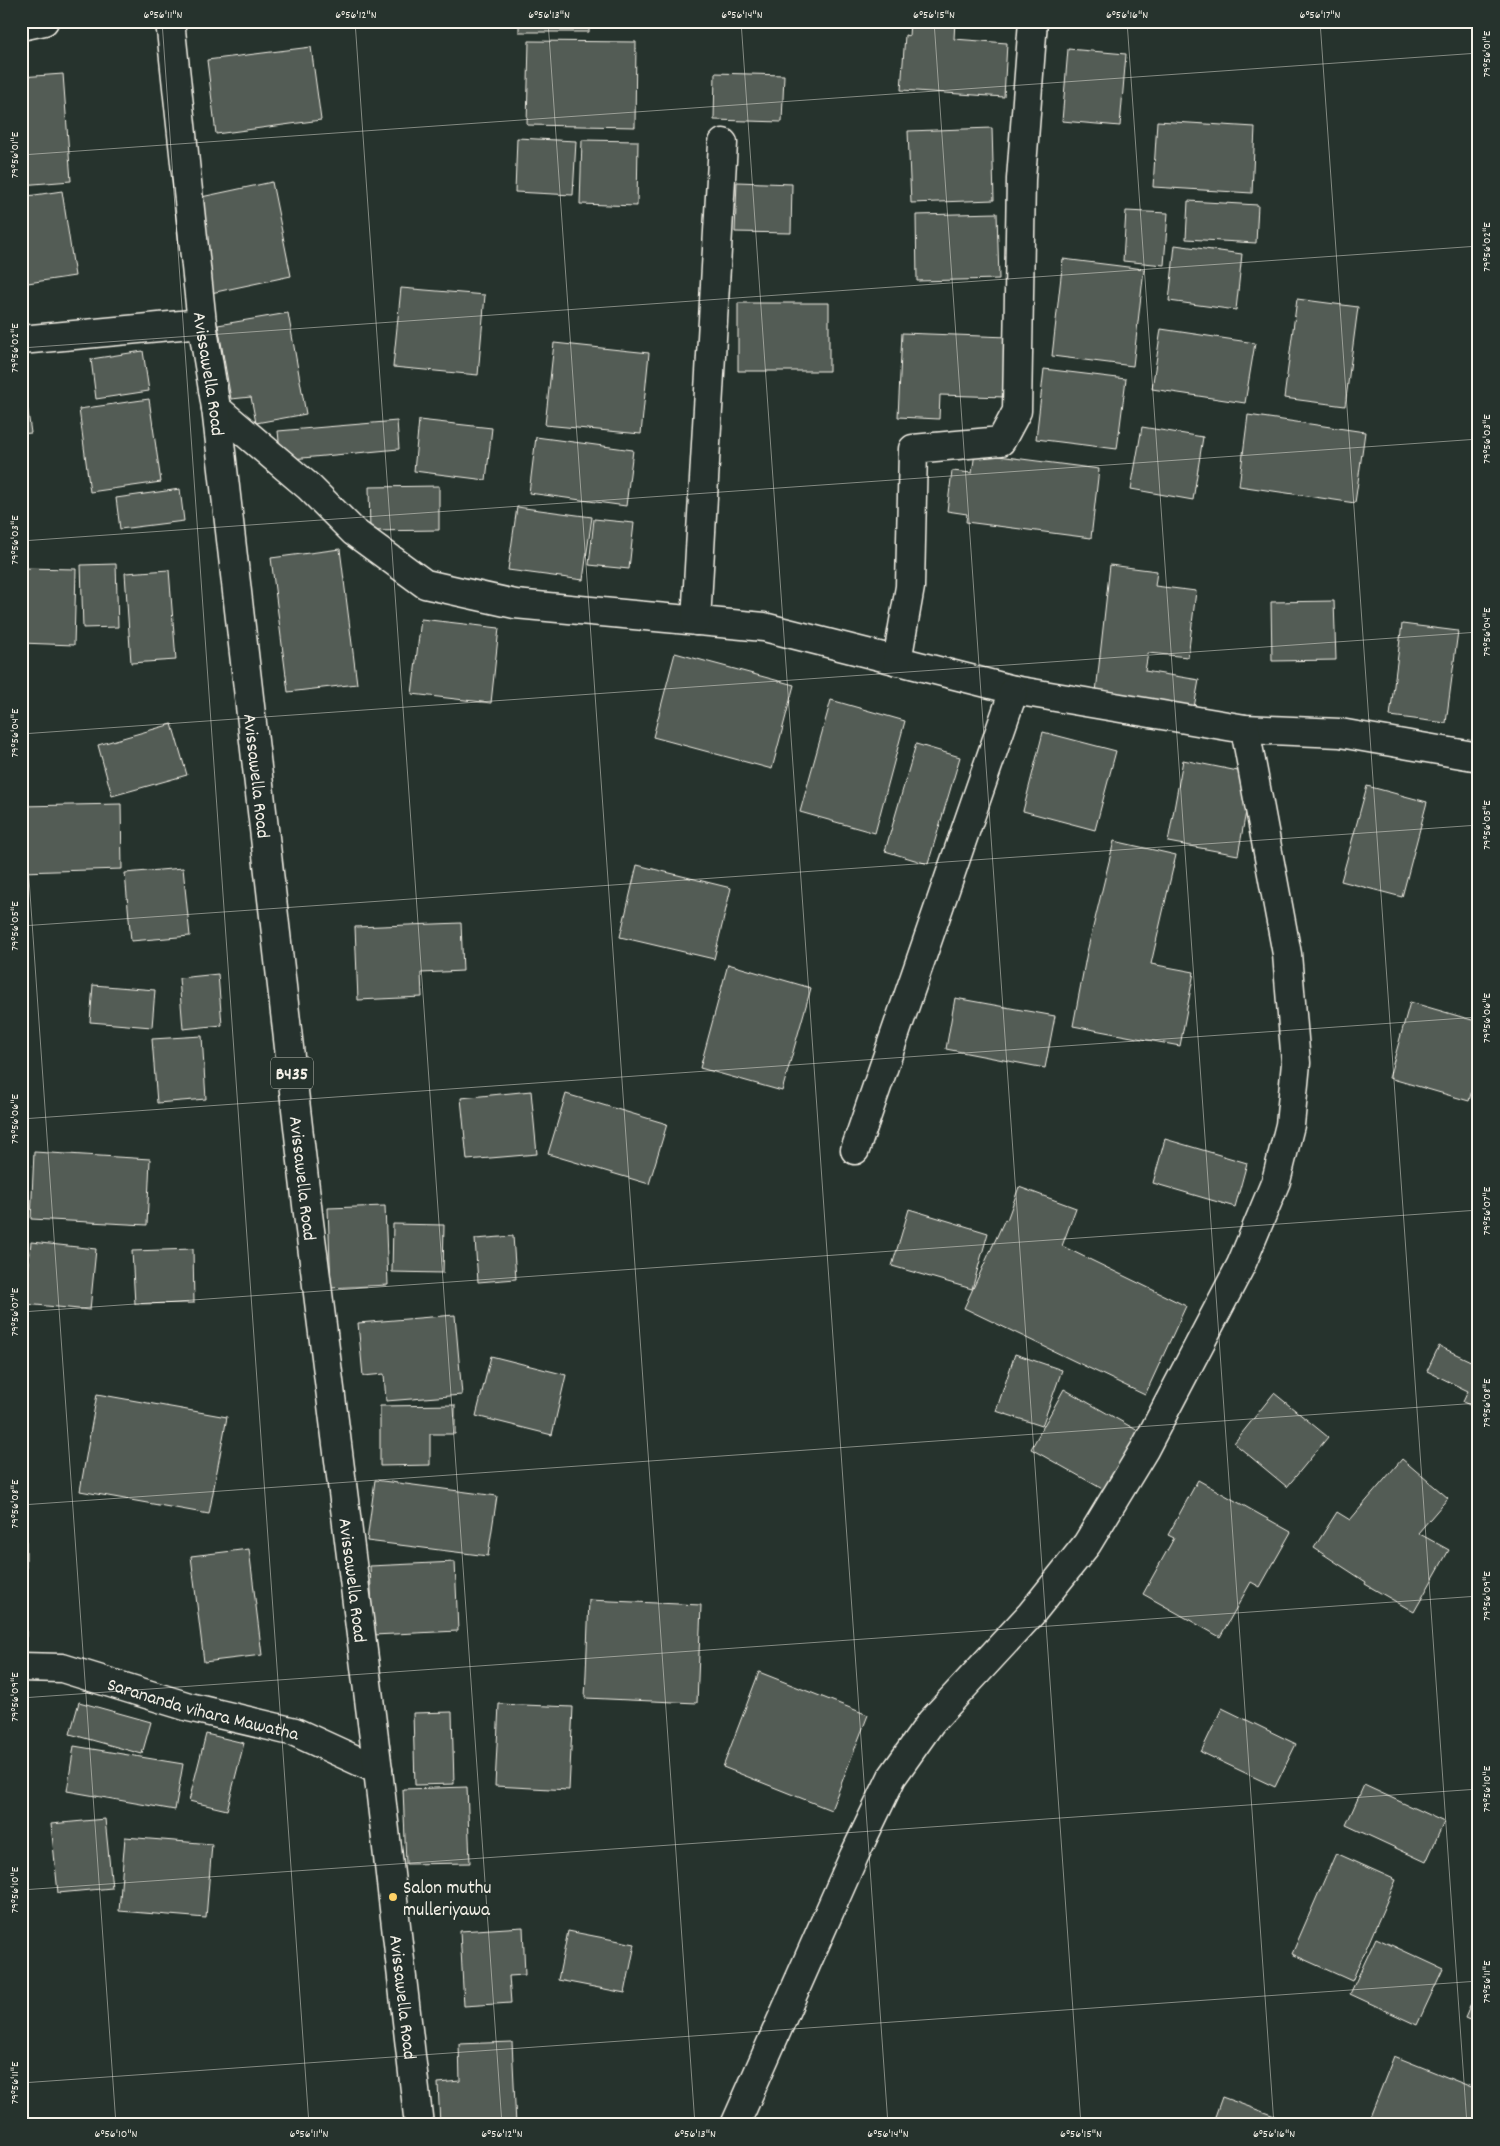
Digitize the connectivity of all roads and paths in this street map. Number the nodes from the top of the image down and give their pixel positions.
1 (44, 21) edge
2 (170, 21) edge
3 (1033, 21) edge
4 (21, 26) edge
5 (723, 143) dead end
6 (202, 323) junction
7 (21, 340) edge
8 (216, 408) junction
9 (696, 621) junction
10 (898, 661) junction
11 (1014, 690) junction
12 (1245, 729) junction
13 (1479, 757) edge
14 (855, 1150) dead end
15 (21, 1667) edge
16 (378, 1770) junction
17 (419, 2125) edge
18 (735, 2125) edge

1 - 4 street
2 - 6 street, Avissawella Road / B435
3 - 10 street
5 - 9 street
6 - 7 street
6 - 8 street, Avissawella Road / B435
8 - 9 street
8 - 16 street, Avissawella Road / B435
9 - 10 street
10 - 11 street
11 - 12 street
11 - 14 street
12 - 13 street
12 - 18 street
15 - 16 street, Sarananda vihara Mawatha
16 - 17 street, Avissawella Road / B435

